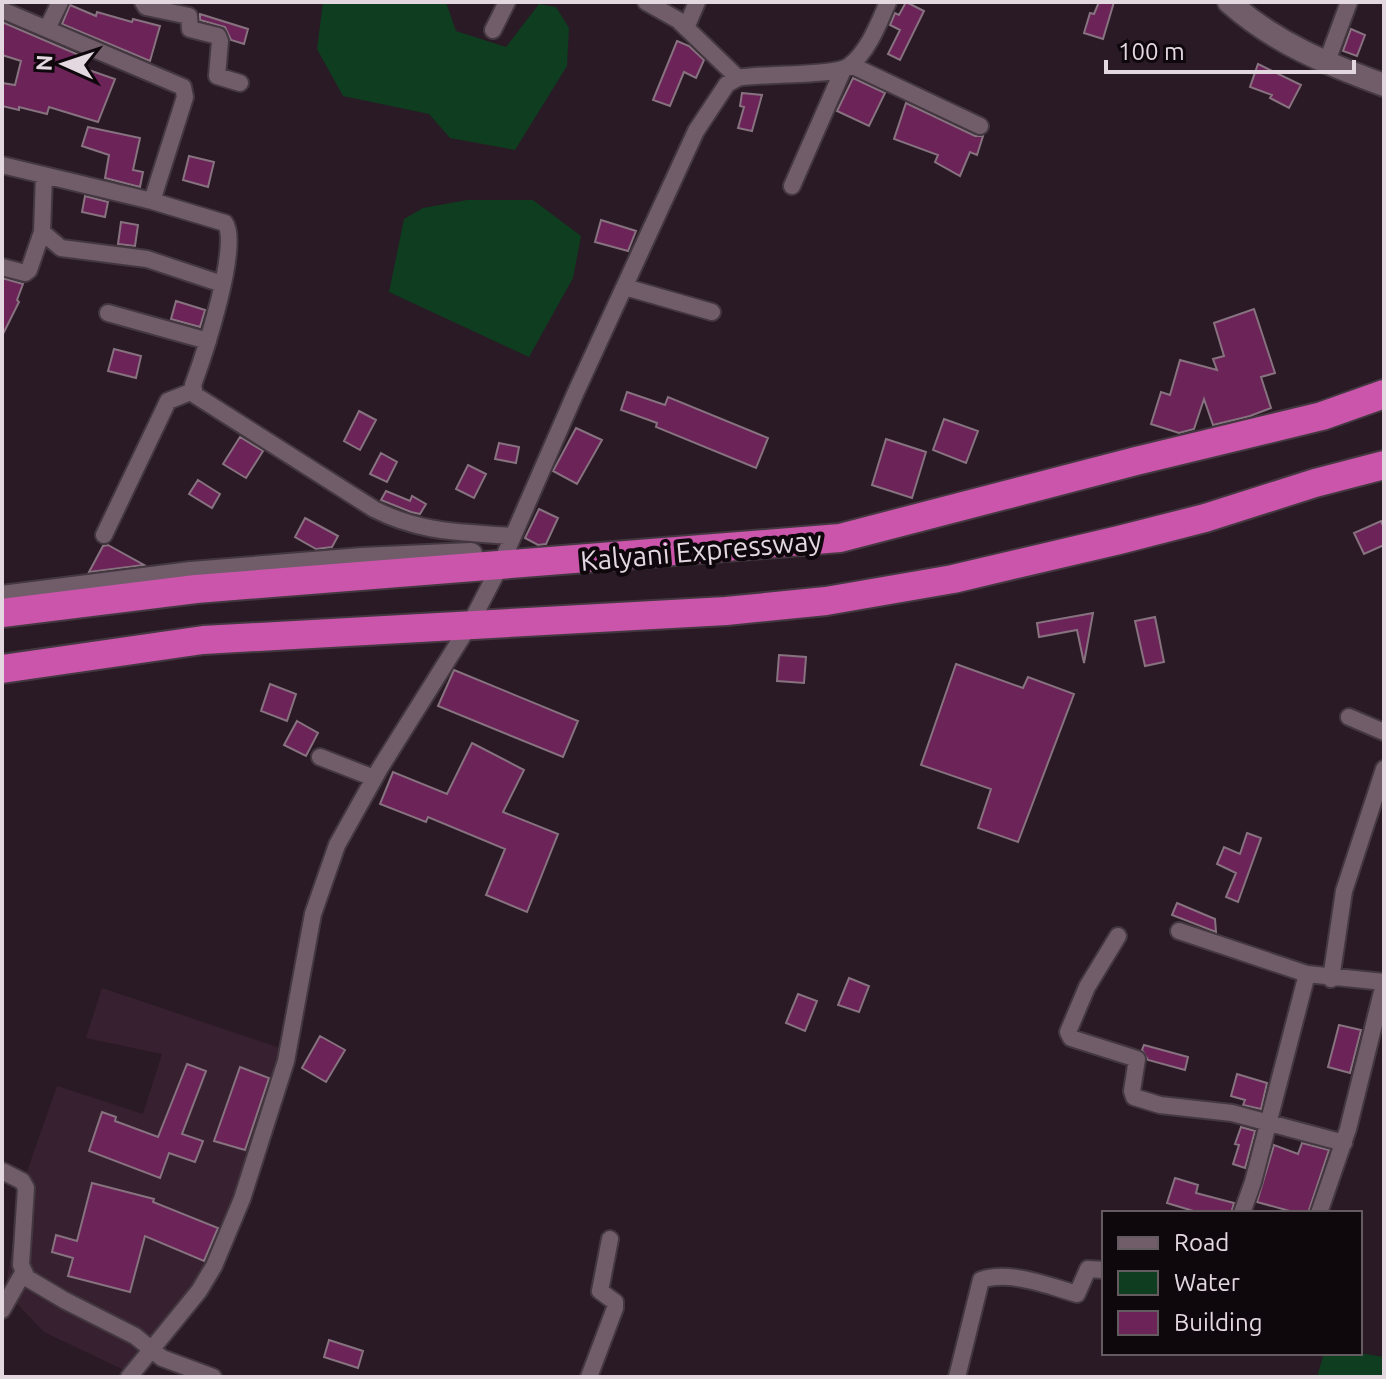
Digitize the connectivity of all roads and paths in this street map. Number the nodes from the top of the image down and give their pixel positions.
1 (60, 2) edge
2 (143, 2) edge
3 (507, 2) edge
4 (646, 2) edge
5 (697, 2) edge
6 (888, 2) edge
7 (1229, 2) edge
8 (1349, 2) edge
9 (2, 10) edge
10 (686, 28) junction
11 (47, 29) junction
12 (493, 30) dead end
13 (1326, 64) junction
14 (847, 67) junction
15 (738, 78) junction
16 (240, 83) dead end
17 (1384, 85) edge
18 (980, 126) dead end
19 (3, 167) edge
20 (44, 175) junction
21 (792, 186) dead end
22 (152, 201) junction
23 (42, 232) junction
24 (2, 267) edge
25 (222, 284) junction
26 (625, 287) junction
27 (712, 312) dead end
28 (108, 313) dead end
29 (208, 341) junction
30 (193, 391) junction
31 (1384, 394) edge
32 (1384, 465) edge
33 (104, 535) dead end
34 (505, 552) junction
35 (2, 597) edge
36 (2, 613) edge
37 (469, 626) junction
38 (2, 669) edge
39 (1349, 717) dead end
40 (1384, 732) edge
41 (320, 757) dead end
42 (1384, 769) edge
43 (374, 778) junction
44 (1179, 931) dead end
45 (1118, 936) dead end
46 (1307, 974) junction
47 (1331, 979) junction
48 (1384, 983) edge
49 (1268, 1123) junction
50 (1344, 1143) junction
51 (2, 1171) edge
52 (1243, 1211) edge
53 (1320, 1211) edge
54 (610, 1239) dead end
55 (1102, 1270) edge
56 (23, 1273) junction
57 (2, 1310) edge
58 (150, 1349) junction
59 (129, 1377) edge
60 (213, 1377) edge
61 (589, 1377) edge
62 (957, 1377) edge

1 - 11 street
2 - 16 street
3 - 12 street
4 - 10 street
5 - 10 street
6 - 14 street
7 - 13 street
8 - 13 street
9 - 11 street
10 - 15 street
11 - 22 street
13 - 17 street
14 - 15 street
14 - 18 street
14 - 21 street
15 - 26 street
19 - 20 street
20 - 22 street
20 - 23 street
22 - 25 street
23 - 24 street
23 - 25 street
25 - 29 street
26 - 27 street
26 - 34 street
28 - 29 street
29 - 30 street
30 - 33 street
30 - 34 street
31 - 34 highway, Kalyani Expressway
32 - 37 highway, Kalyani Expressway
34 - 35 street
34 - 36 highway, Kalyani Expressway
34 - 37 street
37 - 38 highway, Kalyani Expressway
37 - 43 street
39 - 40 street
41 - 43 street
42 - 47 street
43 - 58 street
44 - 46 street
45 - 49 street
46 - 47 street
46 - 49 street
47 - 48 street
48 - 50 street
49 - 50 street
49 - 52 street
50 - 53 street
51 - 56 street
54 - 61 street
55 - 62 street
56 - 57 street
56 - 58 street
58 - 59 street
58 - 60 street

